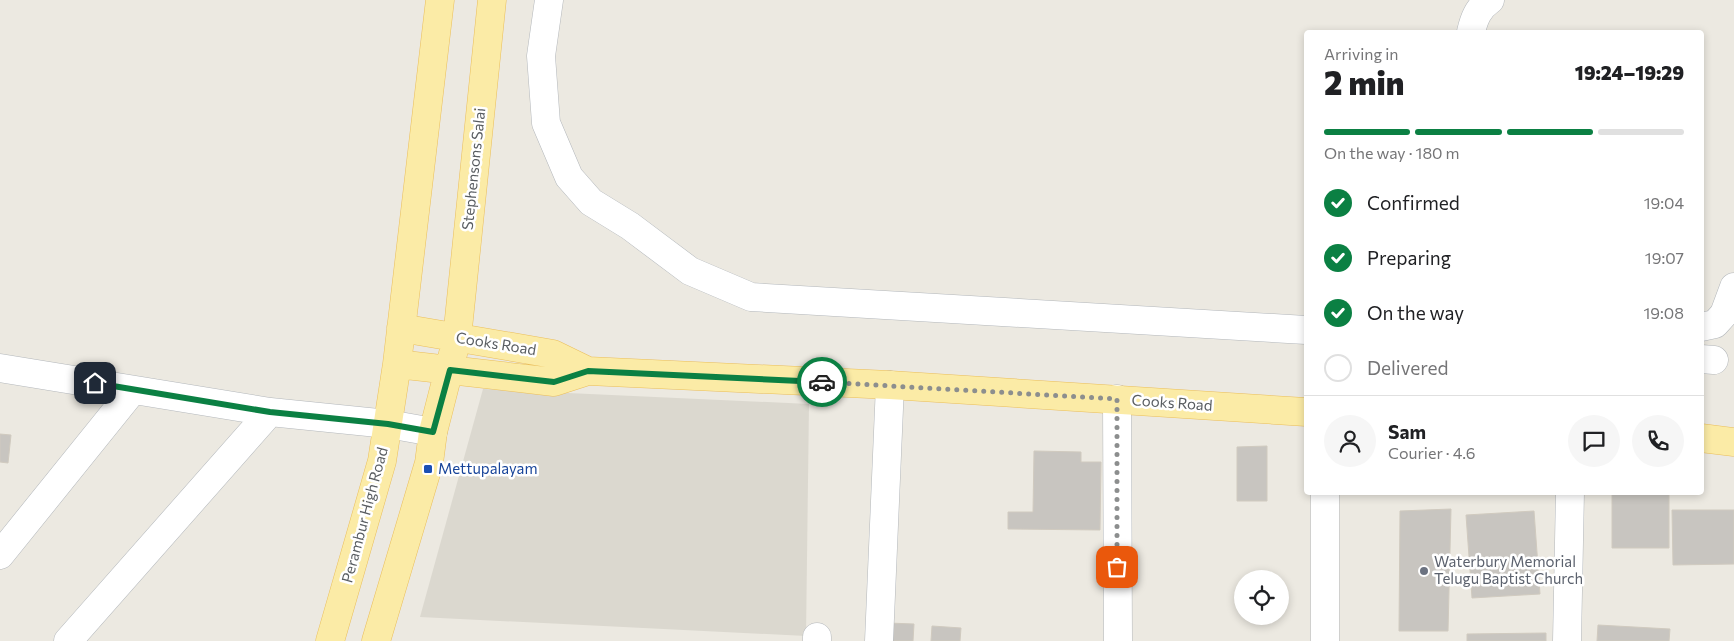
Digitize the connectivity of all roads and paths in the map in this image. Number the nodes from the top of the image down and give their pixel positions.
1 (440, 0) edge
2 (492, 0) edge
3 (549, 0) edge
4 (1490, 0) edge
5 (1471, 30) edge
6 (1734, 287) edge
7 (1704, 326) edge
8 (401, 328) junction
9 (1304, 330) edge
10 (457, 338) junction
11 (397, 364) junction
12 (0, 368) edge
13 (450, 370) junction
14 (588, 371) junction
15 (890, 385) junction
16 (133, 390) junction
17 (1117, 399) junction
18 (270, 412) junction
19 (1304, 412) edge
20 (388, 424) junction
21 (433, 432) junction
22 (1704, 438) edge
23 (1734, 442) edge
24 (1325, 495) edge
25 (1570, 495) edge
26 (0, 555) edge
27 (68, 641) edge
28 (330, 641) edge
29 (376, 641) edge
30 (879, 641) edge
31 (1118, 641) edge
32 (1325, 641) edge
33 (1567, 641) edge

1 - 8 main road
2 - 10 main road, Stephensons Salai
3 - 9 street
4 - 5 street
6 - 7 street
8 - 10 main road, Cooks Road
8 - 11 main road, Perambur High Road
10 - 13 main road
10 - 14 main road, Cooks Road
11 - 13 main road, Cooks Road
11 - 20 main road, Perambur High Road
12 - 16 street
13 - 14 main road, Cooks Road
13 - 21 main road
14 - 15 main road, Cooks Road
15 - 17 main road, Cooks Road
15 - 30 street
16 - 18 street
16 - 26 street
17 - 19 main road, Cooks Road
17 - 31 street
18 - 20 street
18 - 27 street
20 - 21 street
20 - 28 main road, Perambur High Road
21 - 29 main road
22 - 23 main road
24 - 32 street
25 - 33 street

